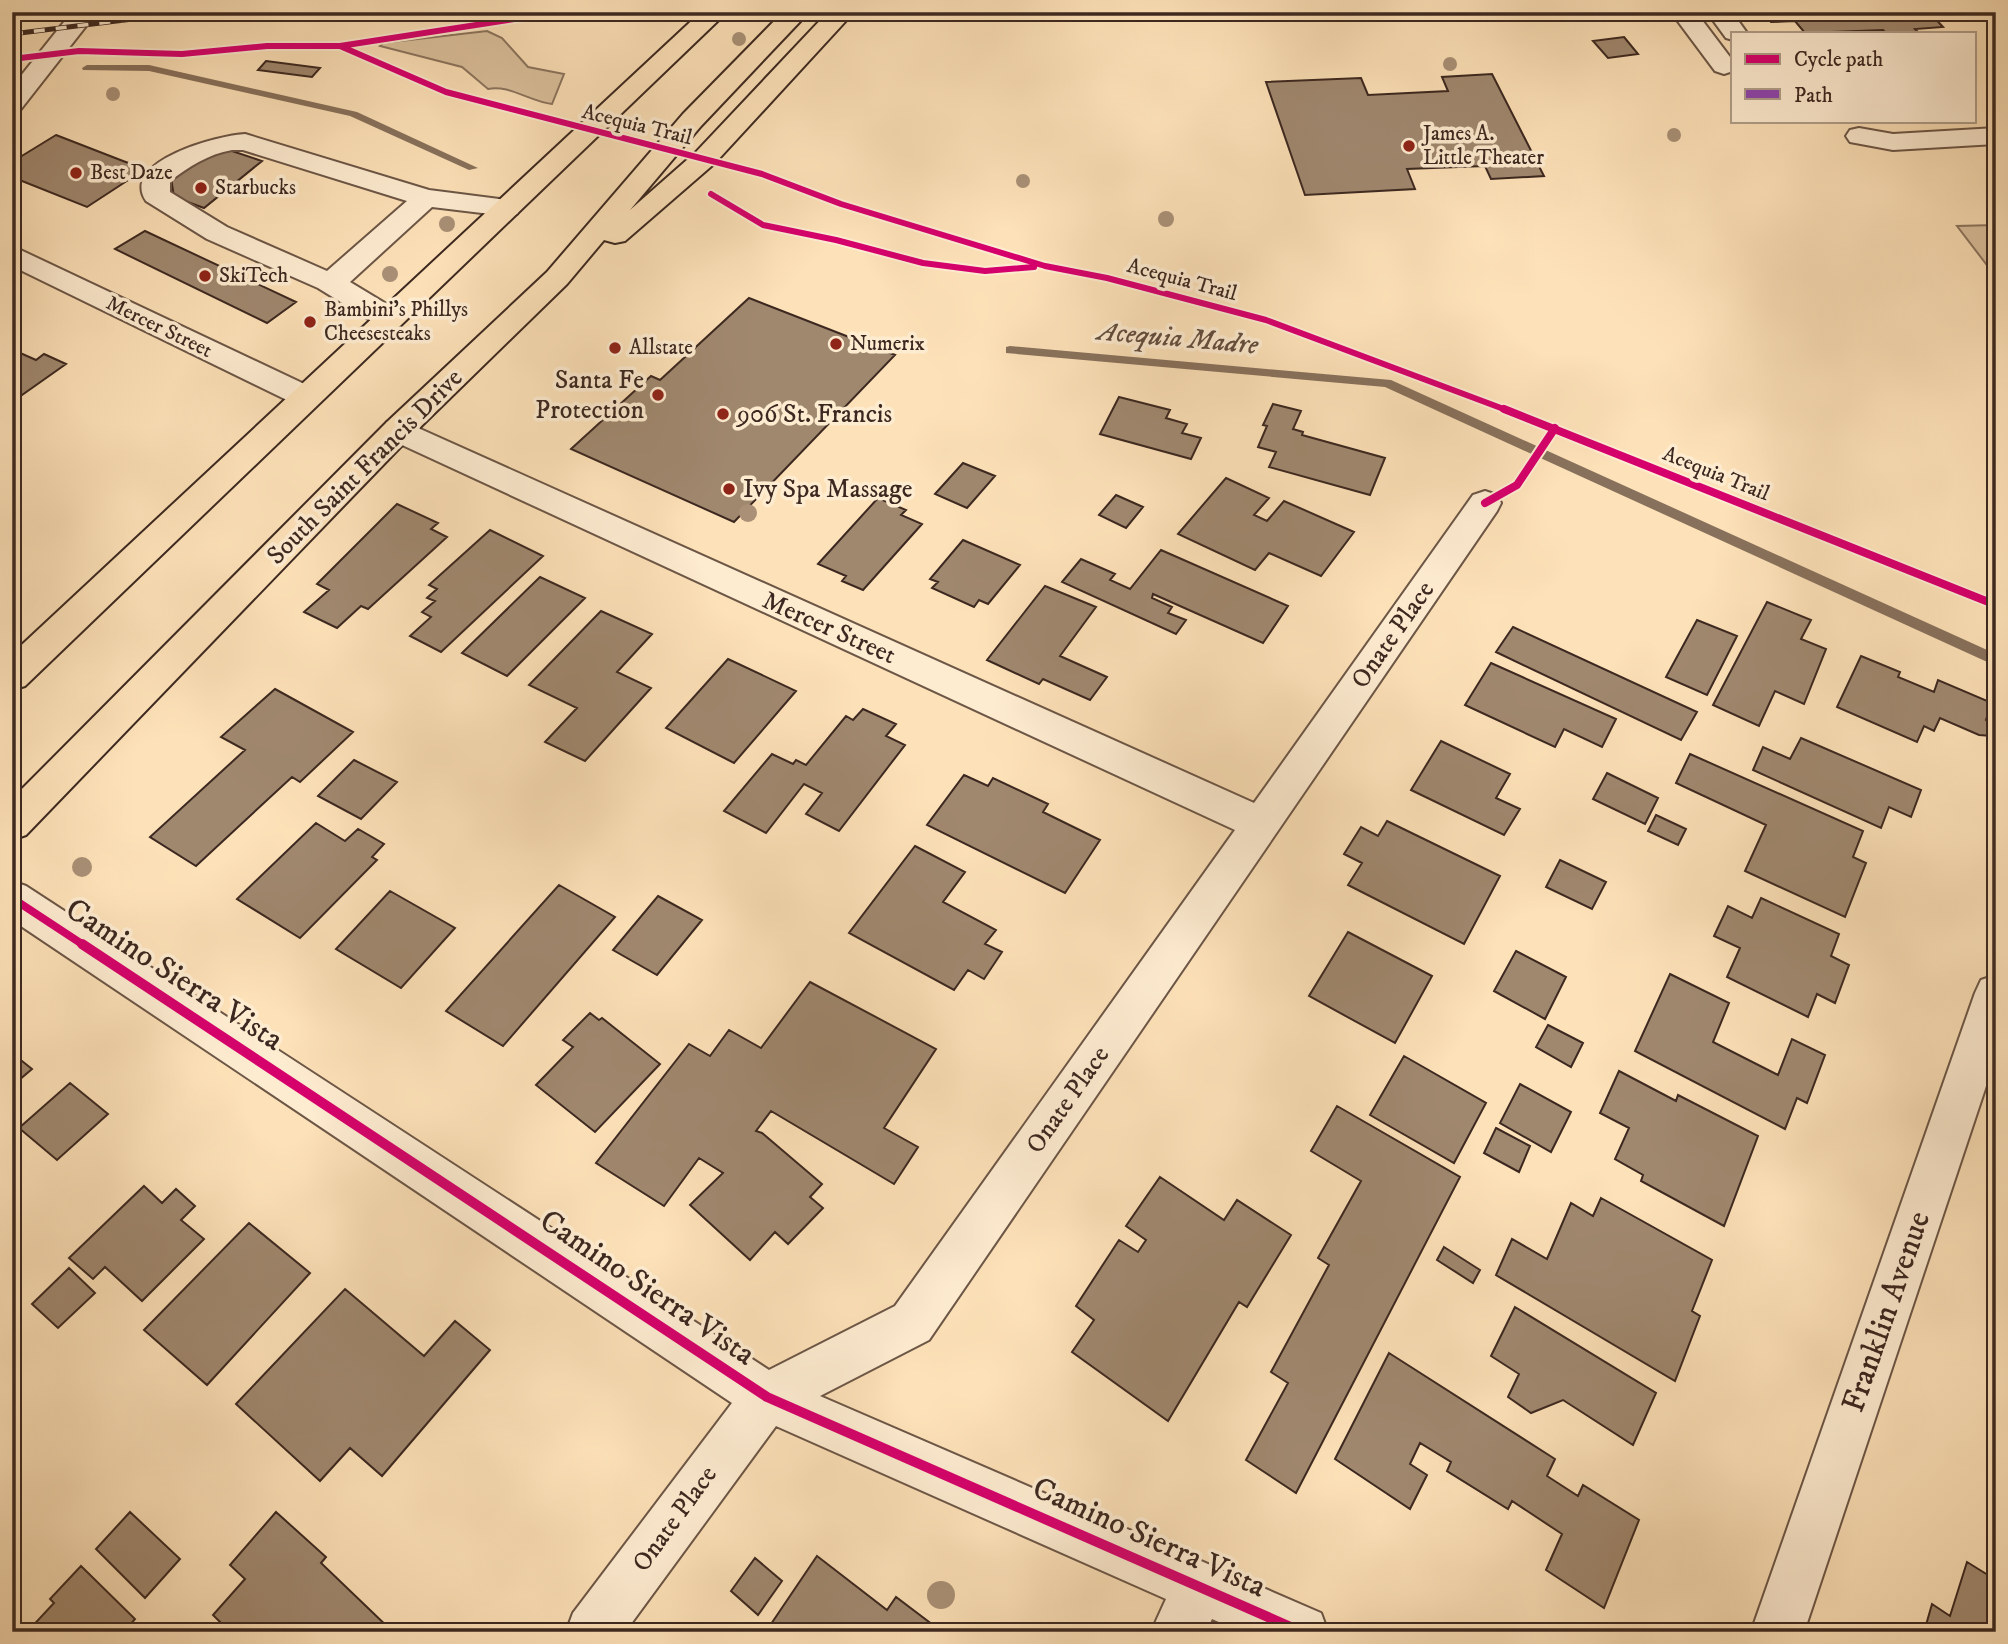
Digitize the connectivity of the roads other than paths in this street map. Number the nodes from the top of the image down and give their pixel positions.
1 (85, 12) edge
2 (797, 12) edge
3 (842, 12) edge
4 (1683, 12) edge
5 (1719, 12) edge
6 (709, 17) edge
7 (1734, 32) edge
8 (1724, 66) dead end
9 (12, 104) edge
10 (1859, 136) dead end
11 (1996, 136) edge
12 (426, 198) junction
13 (507, 208) junction
14 (12, 255) edge
15 (557, 278) junction
16 (331, 283) junction
17 (388, 318) junction
18 (306, 397) junction
19 (398, 430) junction
20 (1485, 503) dead end
21 (12, 676) edge
22 (12, 824) edge
23 (1261, 824) junction
24 (12, 898) edge
25 (1996, 993) edge
26 (766, 1397) junction
27 (1201, 1587) junction
28 (592, 1632) edge
29 (1177, 1632) edge
30 (1302, 1632) edge
31 (1777, 1632) edge

1 - 9 street
2 - 15 highway, South Saint Francis Drive
3 - 15 highway
4 - 8 street
5 - 7 street
6 - 13 highway
10 - 11 street
12 - 13 street
12 - 16 street
12 - 16 street
13 - 17 highway
14 - 18 street, Mercer Street
15 - 19 highway, South Saint Francis Drive
16 - 17 street
17 - 18 highway
18 - 21 highway
19 - 22 highway, South Saint Francis Drive
19 - 23 street, Mercer Street
20 - 23 street, Onate Place
23 - 26 street, Onate Place
24 - 26 street, Camino Sierra Vista
25 - 31 street, Franklin Avenue
26 - 27 street, Camino Sierra Vista
26 - 28 street, Onate Place
27 - 29 street
27 - 30 street, Camino Sierra Vista

